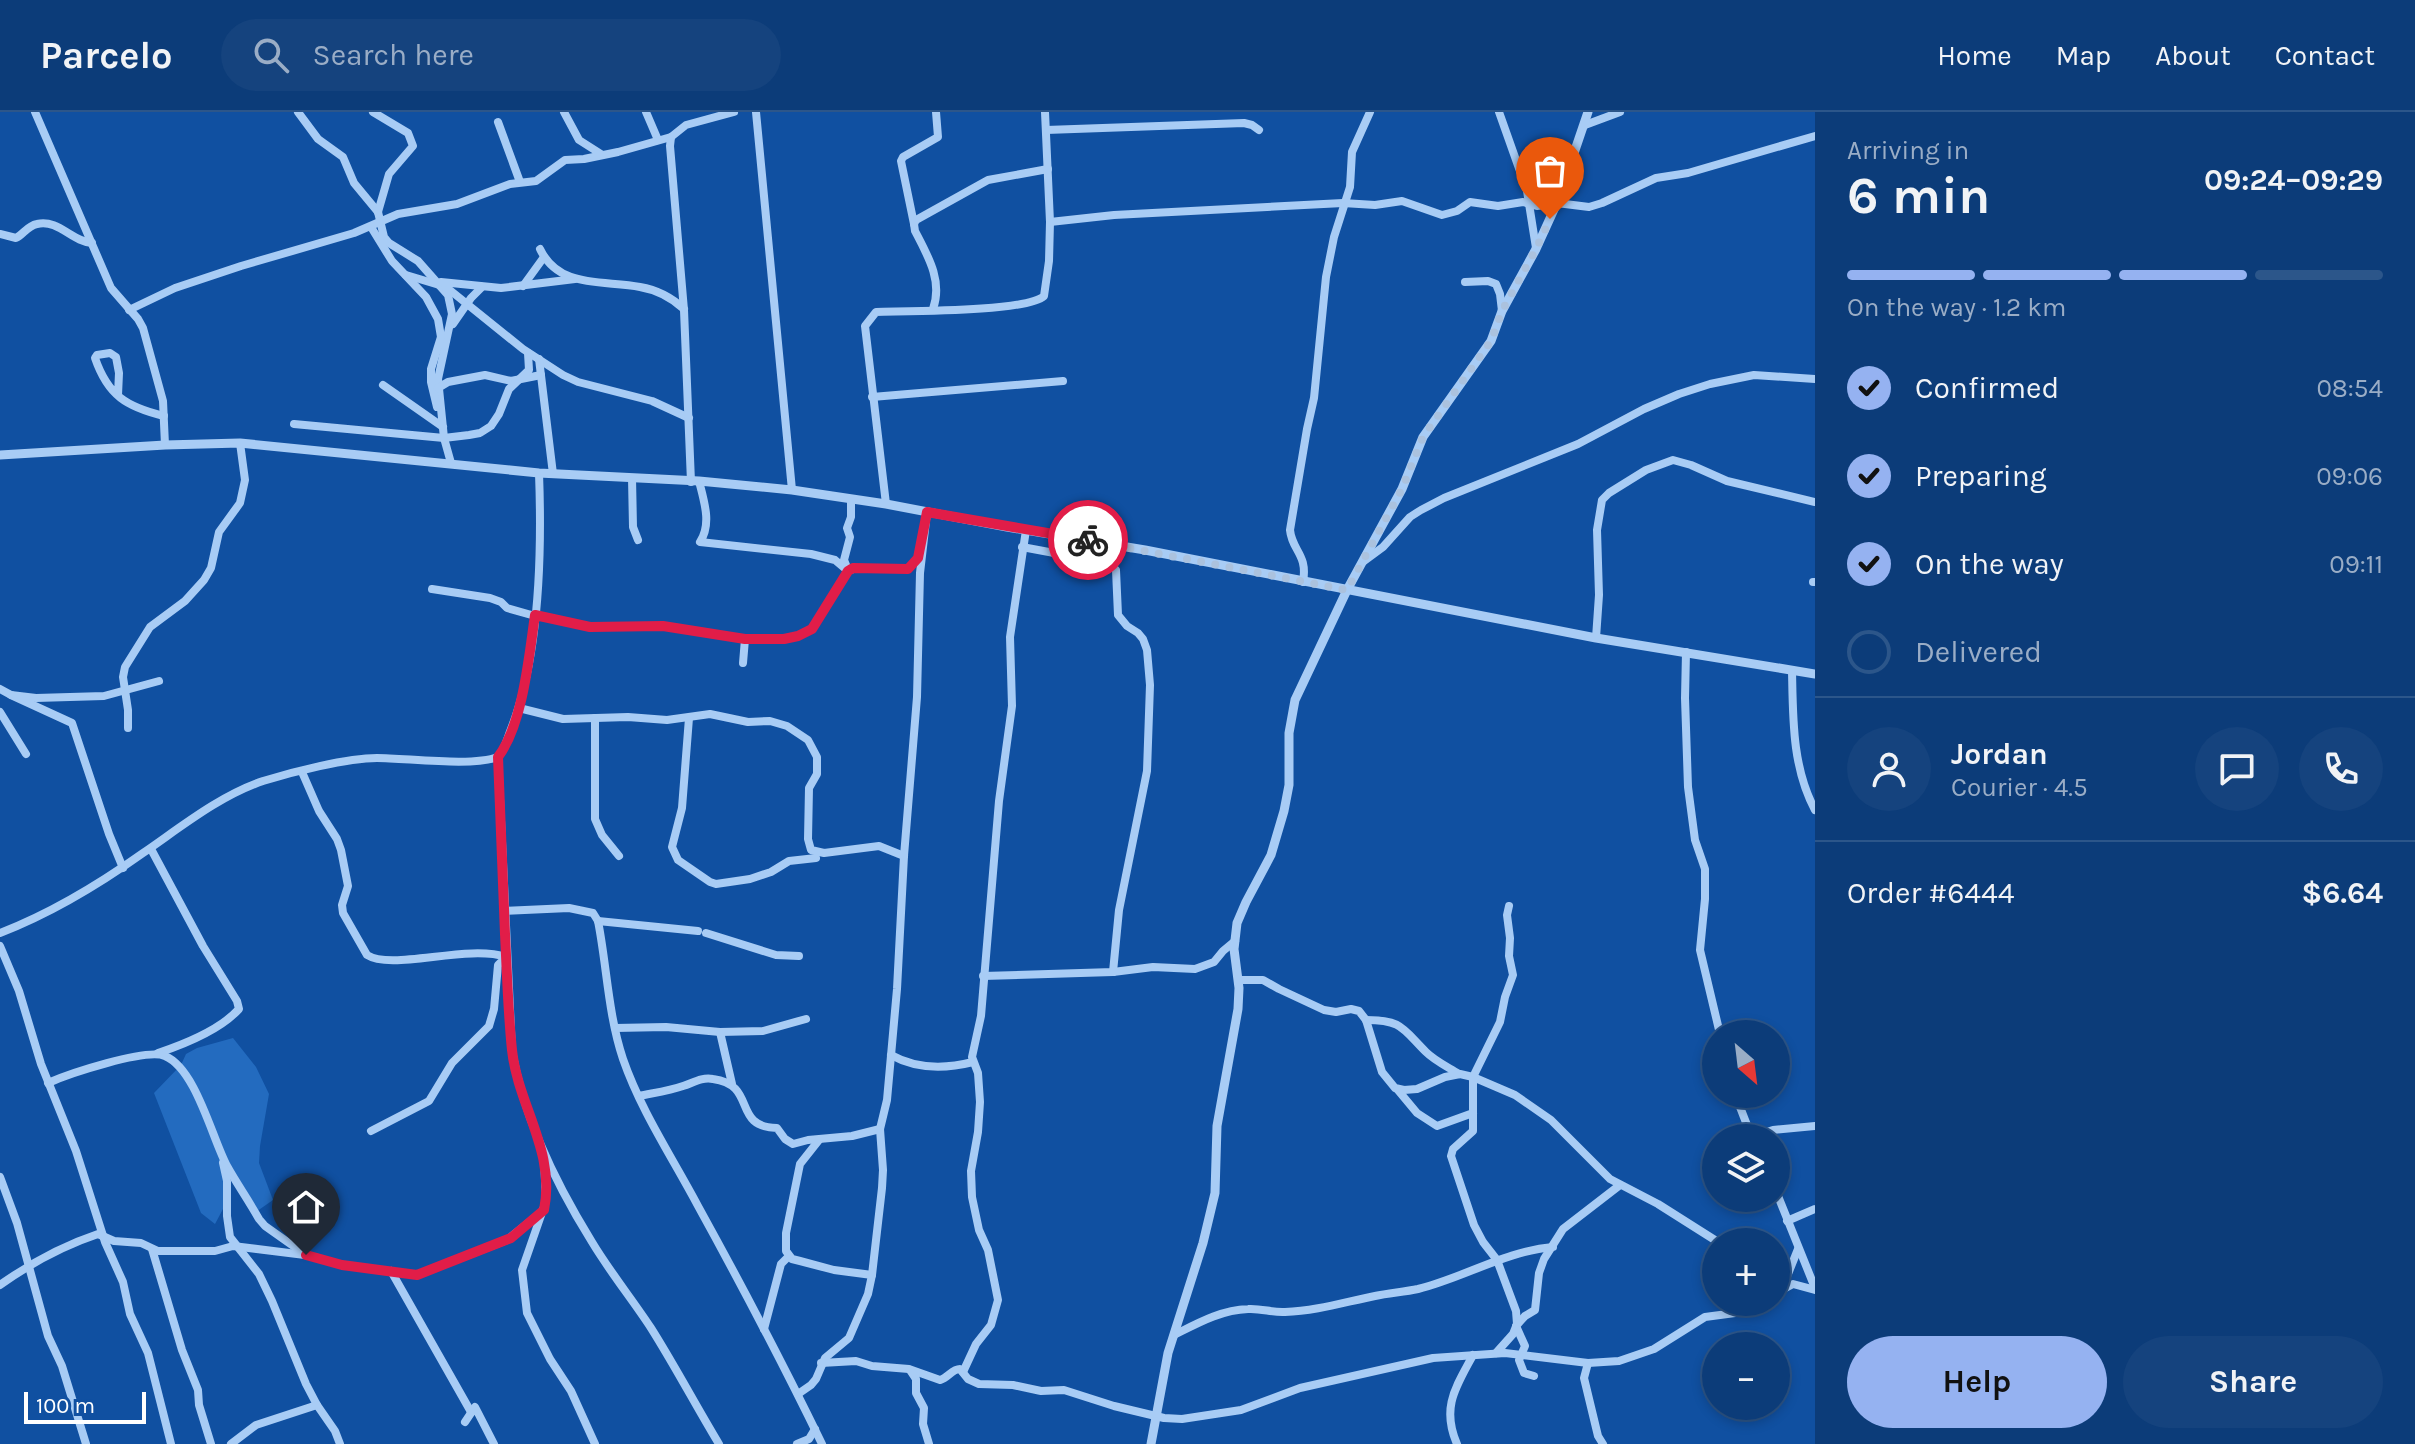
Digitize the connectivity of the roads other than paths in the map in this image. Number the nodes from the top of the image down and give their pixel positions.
1 (35, 112) edge
2 (298, 112) edge
3 (373, 112) edge
4 (564, 112) edge
5 (646, 112) edge
6 (734, 112) edge
7 (756, 112) edge
8 (936, 112) edge
9 (1045, 112) edge
10 (1370, 112) edge
11 (1499, 112) edge
12 (1588, 112) edge
13 (1620, 112) edge
14 (498, 122) dead end
15 (1585, 125) junction
16 (1046, 130) junction
17 (1259, 130) dead end
18 (1815, 136) edge
19 (671, 137) junction
20 (658, 140) junction
21 (601, 154) junction
22 (1048, 169) junction
23 (520, 182) junction
24 (1343, 203) junction
25 (1557, 203) junction
26 (1530, 204) junction
27 (378, 212) junction
28 (381, 222) junction
29 (1050, 222) junction
30 (914, 224) junction
31 (371, 227) junction
32 (0, 234) edge
33 (92, 243) junction
34 (1536, 249) junction
35 (406, 275) junction
36 (576, 279) junction
37 (438, 282) junction
38 (1465, 282) dead end
39 (523, 286) junction
40 (482, 287) junction
41 (468, 303) junction
42 (933, 309) junction
43 (129, 310) junction
44 (684, 310) junction
45 (1502, 311) junction
46 (450, 329) junction
47 (528, 352) junction
48 (539, 359) junction
49 (541, 375) junction
50 (1815, 379) edge
51 (516, 381) junction
52 (1063, 381) dead end
53 (383, 385) dead end
54 (438, 388) junction
55 (118, 395) junction
56 (872, 397) junction
57 (164, 416) junction
58 (689, 418) junction
59 (443, 423) junction
60 (294, 424) dead end
61 (444, 438) junction
62 (240, 443) junction
63 (165, 445) junction
64 (0, 455) edge
65 (451, 463) junction
66 (539, 473) junction
67 (553, 474) junction
68 (632, 478) junction
69 (695, 482) junction
70 (792, 490) junction
71 (851, 499) junction
72 (1815, 502) edge
73 (886, 504) junction
74 (927, 512) junction
75 (1026, 530) junction
76 (924, 536) junction
77 (638, 540) dead end
78 (1022, 547) junction
79 (1364, 561) junction
80 (848, 571) junction
81 (1303, 582) junction
82 (432, 589) dead end
83 (1347, 590) junction
84 (535, 615) junction
85 (1596, 638) junction
86 (745, 639) junction
87 (1686, 652) junction
88 (743, 663) dead end
89 (1792, 670) junction
90 (1815, 674) edge
91 (159, 681) dead end
92 (0, 689) edge
93 (125, 690) junction
94 (11, 695) junction
95 (519, 708) junction
96 (0, 712) edge
97 (595, 718) junction
98 (689, 718) junction
99 (128, 728) dead end
100 (26, 754) dead end
101 (498, 757) junction
102 (302, 772) junction
103 (1815, 810) edge
104 (151, 849) junction
105 (619, 856) dead end
106 (904, 856) junction
107 (816, 858) dead end
108 (123, 868) junction
109 (1509, 906) dead end
110 (504, 911) junction
111 (598, 921) junction
112 (0, 933) edge
113 (1235, 941) junction
114 (0, 946) edge
115 (799, 956) dead end
116 (506, 957) junction
117 (1113, 972) junction
118 (983, 976) junction
119 (1238, 980) junction
120 (806, 1019) dead end
121 (1366, 1020) junction
122 (1717, 1020) edge
123 (615, 1028) junction
124 (720, 1032) junction
125 (158, 1054) junction
126 (891, 1055) junction
127 (973, 1062) junction
128 (1460, 1074) junction
129 (1473, 1077) junction
130 (48, 1083) junction
131 (732, 1084) junction
132 (1397, 1089) junction
133 (639, 1096) junction
134 (1473, 1113) junction
135 (1815, 1126) edge
136 (1790, 1128) edge
137 (880, 1129) junction
138 (371, 1131) dead end
139 (819, 1140) junction
140 (544, 1152) junction
141 (224, 1158) junction
142 (1, 1180) edge
143 (1620, 1185) junction
144 (1815, 1209) edge
145 (544, 1210) junction
146 (1784, 1212) edge
147 (1787, 1221) junction
148 (1702, 1232) edge
149 (102, 1235) junction
150 (238, 1247) junction
151 (1552, 1248) junction
152 (152, 1249) junction
153 (1798, 1249) junction
154 (306, 1255) junction
155 (789, 1256) junction
156 (1497, 1262) junction
157 (29, 1264) junction
158 (1790, 1268) edge
159 (391, 1271) junction
160 (872, 1275) junction
161 (0, 1285) edge
162 (1790, 1286) edge
163 (1815, 1289) edge
164 (1712, 1316) edge
165 (1516, 1326) junction
166 (764, 1329) junction
167 (1174, 1335) junction
168 (1495, 1354) junction
169 (1473, 1355) junction
170 (1521, 1355) junction
171 (821, 1363) junction
172 (1588, 1363) junction
173 (909, 1369) junction
174 (963, 1372) junction
175 (1534, 1376) dead end
176 (798, 1394) junction
177 (317, 1405) junction
178 (471, 1412) junction
179 (1155, 1416) junction
180 (465, 1422) dead end
181 (815, 1429) junction
182 (718, 1442) edge
183 (233, 1443) edge
184 (86, 1444) edge
185 (171, 1444) edge
186 (211, 1444) edge
187 (340, 1444) edge
188 (494, 1444) edge
189 (595, 1444) edge
190 (706, 1444) edge
191 (797, 1444) edge
192 (822, 1444) edge
193 (929, 1444) edge
194 (1151, 1444) edge
195 (1457, 1444) edge
196 (1603, 1444) edge

1 - 33 street
2 - 27 street
3 - 27 street
4 - 21 street
5 - 20 street
6 - 19 street
7 - 70 street
8 - 30 street
9 - 16 street
10 - 24 street
11 - 26 street
12 - 15 street
13 - 15 street
14 - 23 street
15 - 25 street
16 - 17 street
16 - 22 street
18 - 25 street
19 - 20 street
19 - 44 street
20 - 21 street
21 - 23 street
22 - 29 street
22 - 30 street
23 - 28 street
24 - 26 street
24 - 29 street
24 - 81 street
25 - 26 street
25 - 34 street
26 - 34 street
27 - 28 street
28 - 31 street
28 - 37 street
29 - 42 street
30 - 42 street
31 - 35 street
31 - 43 street
32 - 33 street
33 - 43 street
34 - 45 street
35 - 37 street
35 - 59 street
36 - 39 street
36 - 39 street
36 - 44 street
37 - 40 street
37 - 41 street
37 - 46 street
38 - 45 street
39 - 40 street
40 - 41 street
41 - 46 street
41 - 47 street
42 - 56 street
43 - 57 street
44 - 58 street
45 - 79 street
46 - 54 street
47 - 48 street
47 - 51 street
48 - 49 street
48 - 58 street
49 - 51 street
49 - 67 street
50 - 79 street
51 - 54 street
51 - 61 street
52 - 56 street
53 - 59 street
54 - 59 street
55 - 55 street
55 - 57 street
56 - 73 street
57 - 63 street
58 - 69 street
59 - 61 street
60 - 61 street
61 - 65 street
62 - 63 street
62 - 65 street
62 - 93 street
63 - 64 street
65 - 66 street
66 - 67 street
66 - 84 street
67 - 68 street
68 - 69 street
68 - 77 street
69 - 70 street
69 - 80 street
70 - 71 street
71 - 73 street
71 - 80 street
72 - 85 street
73 - 74 street
74 - 75 street
74 - 76 street
75 - 78 street
75 - 81 street
76 - 80 street
76 - 106 street
78 - 117 street
78 - 118 street
79 - 83 street
80 - 86 street
81 - 83 street
82 - 84 street
83 - 85 street
83 - 113 street
84 - 86 street
84 - 95 street
85 - 87 street
86 - 88 street
87 - 89 street
87 - 122 street
89 - 90 street
89 - 103 street
91 - 93 street
92 - 94 street
93 - 94 street
93 - 99 street
94 - 108 street
95 - 97 street
95 - 101 street
96 - 100 street
97 - 98 street
97 - 105 street
98 - 106 street
98 - 107 street
101 - 102 street
101 - 110 street
102 - 104 street
102 - 116 street
104 - 108 street
104 - 125 street
106 - 126 street
108 - 112 street
109 - 129 street
110 - 111 street
110 - 116 street
111 - 115 street
111 - 123 street
113 - 117 street
113 - 119 street
114 - 130 street
116 - 138 street
116 - 140 street
117 - 118 street
118 - 127 street
119 - 121 street
119 - 167 street
120 - 124 street
121 - 128 street
121 - 132 street
123 - 124 street
123 - 133 street
124 - 131 street
125 - 130 street
125 - 141 street
126 - 127 street
126 - 137 street
127 - 174 street
128 - 129 street
128 - 132 street
129 - 134 street
129 - 143 street
130 - 149 street
131 - 133 street
131 - 139 street
132 - 134 street
133 - 166 street
134 - 156 street
135 - 136 street
137 - 139 street
137 - 160 street
139 - 155 street
140 - 145 street
140 - 182 street
141 - 150 street
141 - 154 street
142 - 157 street
143 - 148 street
143 - 151 street
144 - 147 street
145 - 159 street
145 - 189 street
146 - 147 street
147 - 153 street
149 - 152 street
149 - 157 street
149 - 185 street
150 - 152 street
150 - 154 street
150 - 177 street
151 - 156 street
151 - 165 street
152 - 186 street
153 - 158 street
153 - 163 street
154 - 159 street
155 - 160 street
155 - 166 street
156 - 165 street
156 - 167 street
157 - 161 street
157 - 184 street
159 - 178 street
160 - 171 street
162 - 163 street
164 - 172 street
165 - 168 street
165 - 170 street
166 - 176 street
167 - 179 street
168 - 169 street
168 - 170 street
169 - 179 street
169 - 195 street
170 - 172 street
170 - 175 street
171 - 173 street
171 - 176 street
172 - 196 street
173 - 174 street
173 - 193 street
174 - 179 street
176 - 181 street
177 - 183 street
177 - 187 street
178 - 180 street
178 - 188 street
179 - 194 street
181 - 191 street
181 - 192 street
182 - 190 street

